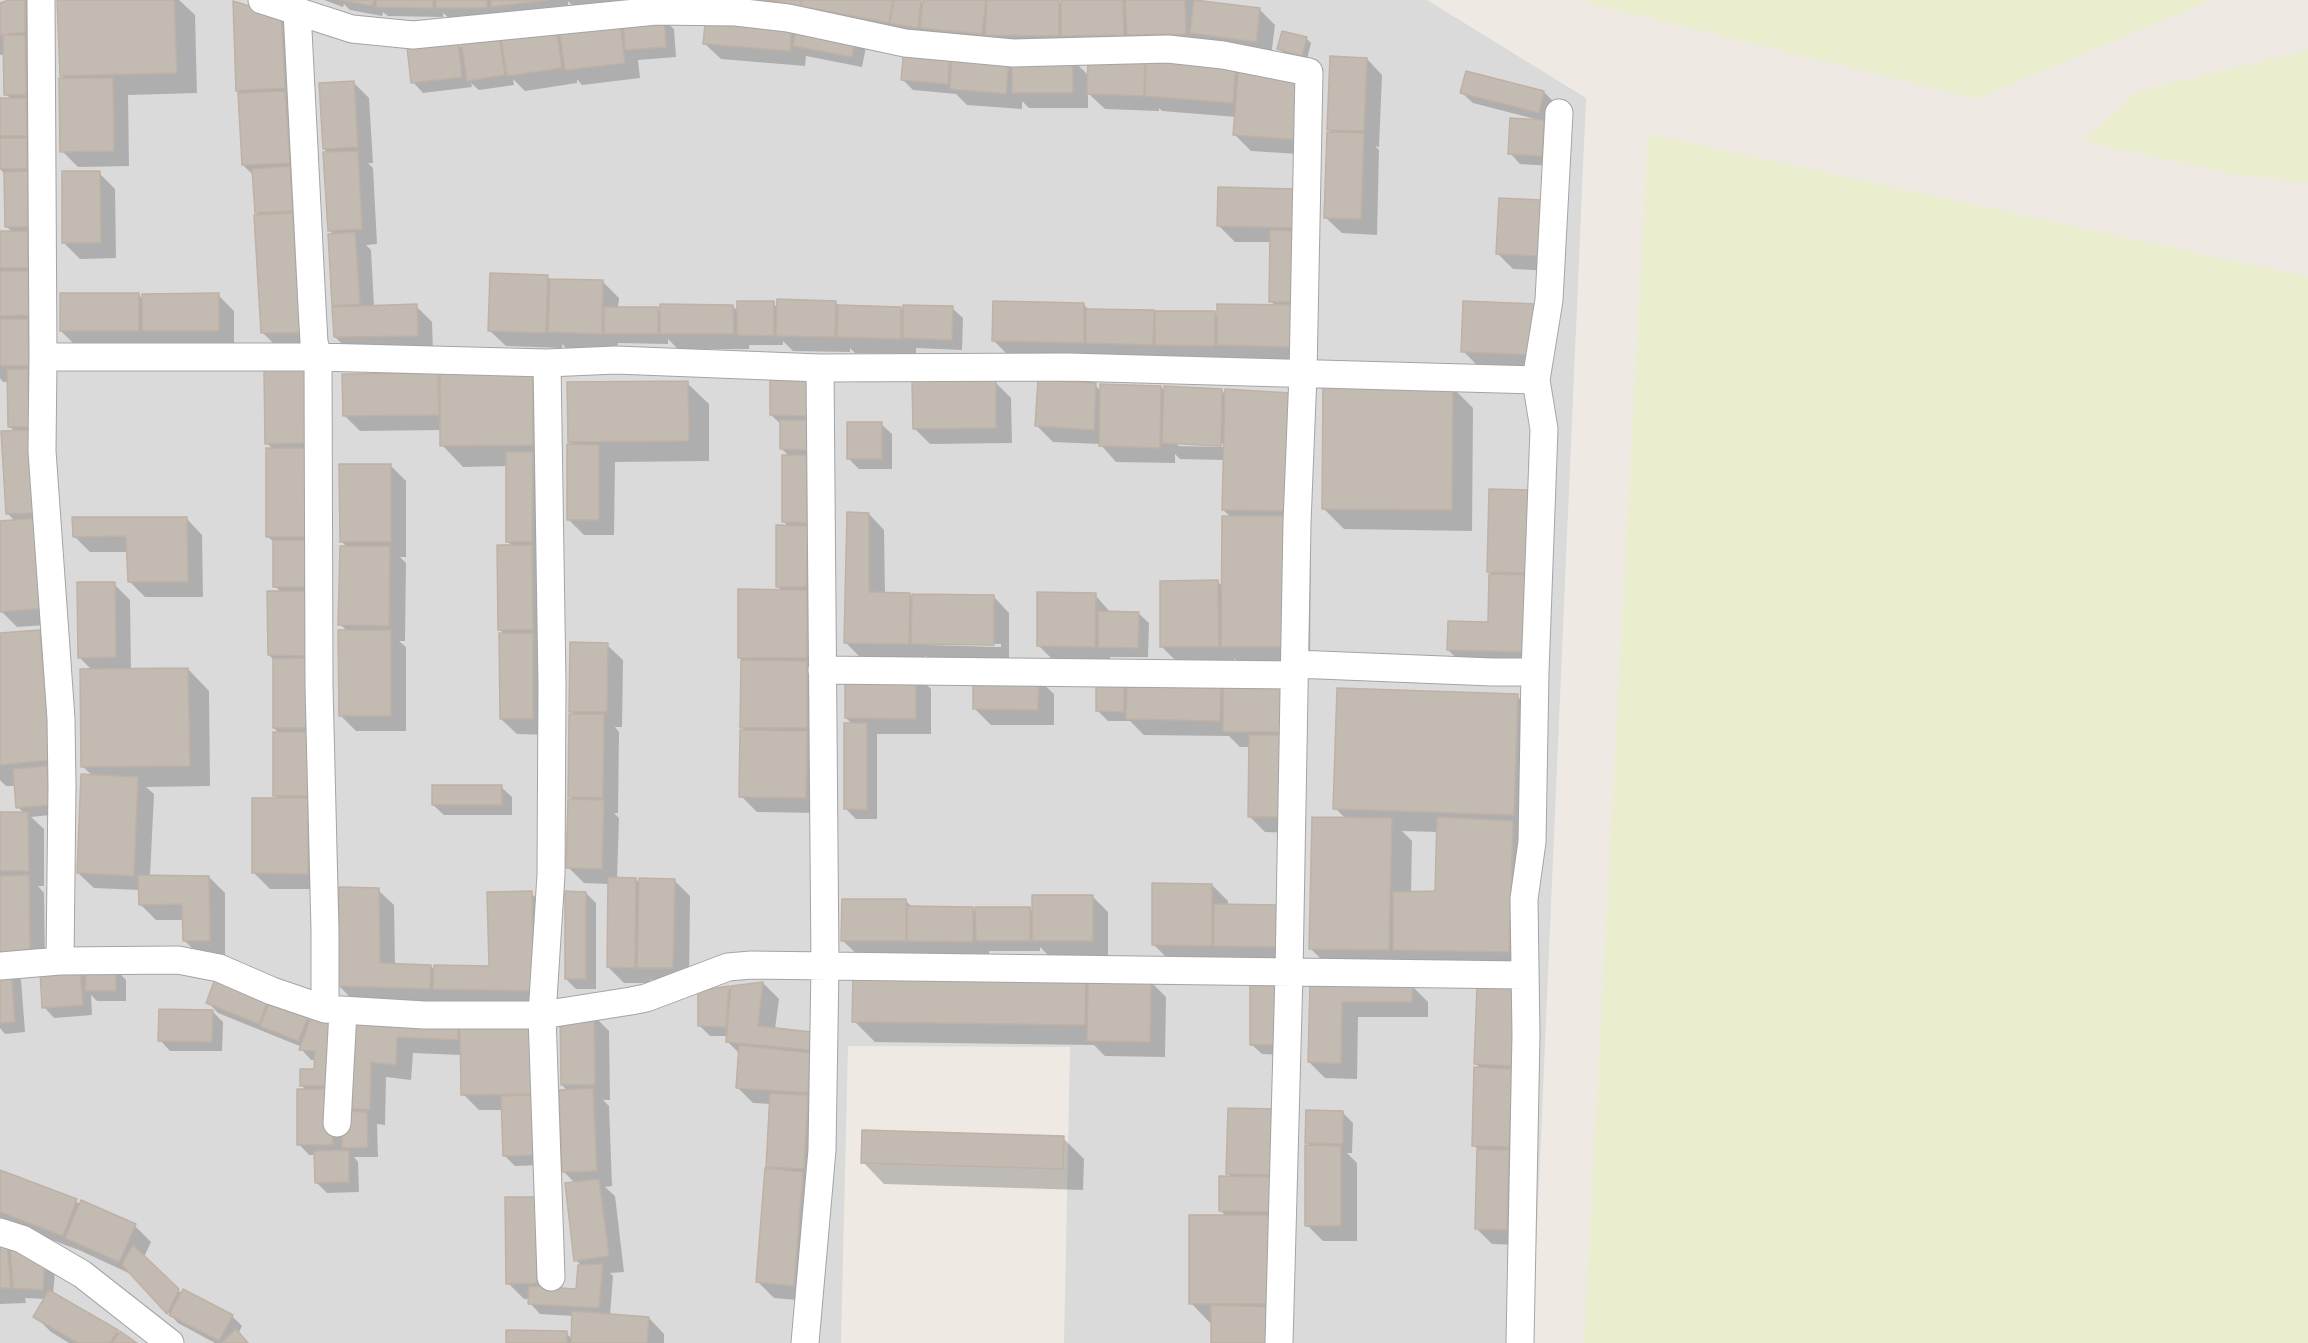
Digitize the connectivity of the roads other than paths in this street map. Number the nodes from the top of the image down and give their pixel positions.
1 (41, 0) edge
2 (262, 0) edge
3 (297, 11) junction
4 (1559, 113) dead end
5 (43, 357) junction
6 (318, 357) junction
7 (547, 363) junction
8 (820, 368) junction
9 (1304, 374) junction
10 (1536, 380) junction
11 (822, 670) junction
12 (1294, 670) junction
13 (1535, 672) junction
14 (60, 961) junction
15 (0, 966) edge
16 (825, 966) junction
17 (1289, 973) junction
18 (1524, 975) junction
19 (334, 1010) junction
20 (543, 1015) junction
21 (337, 1123) dead end
22 (0, 1232) edge
23 (551, 1277) dead end
24 (170, 1343) edge
25 (805, 1343) edge
26 (1279, 1343) edge
27 (1520, 1343) edge

1 - 5 street
2 - 3 street
3 - 6 street
3 - 9 street
4 - 10 street
5 - 6 street
5 - 14 street
6 - 7 street
6 - 19 street
7 - 8 street
7 - 20 street
8 - 9 street
8 - 11 street
9 - 10 street
9 - 12 street
10 - 13 street
11 - 12 street
11 - 16 street
12 - 13 street
12 - 17 street
13 - 18 street
14 - 15 street
14 - 19 street
16 - 17 street
16 - 20 street
16 - 25 street
17 - 18 street
17 - 26 street
18 - 27 street
19 - 20 street
19 - 21 street
20 - 23 street
22 - 24 street

